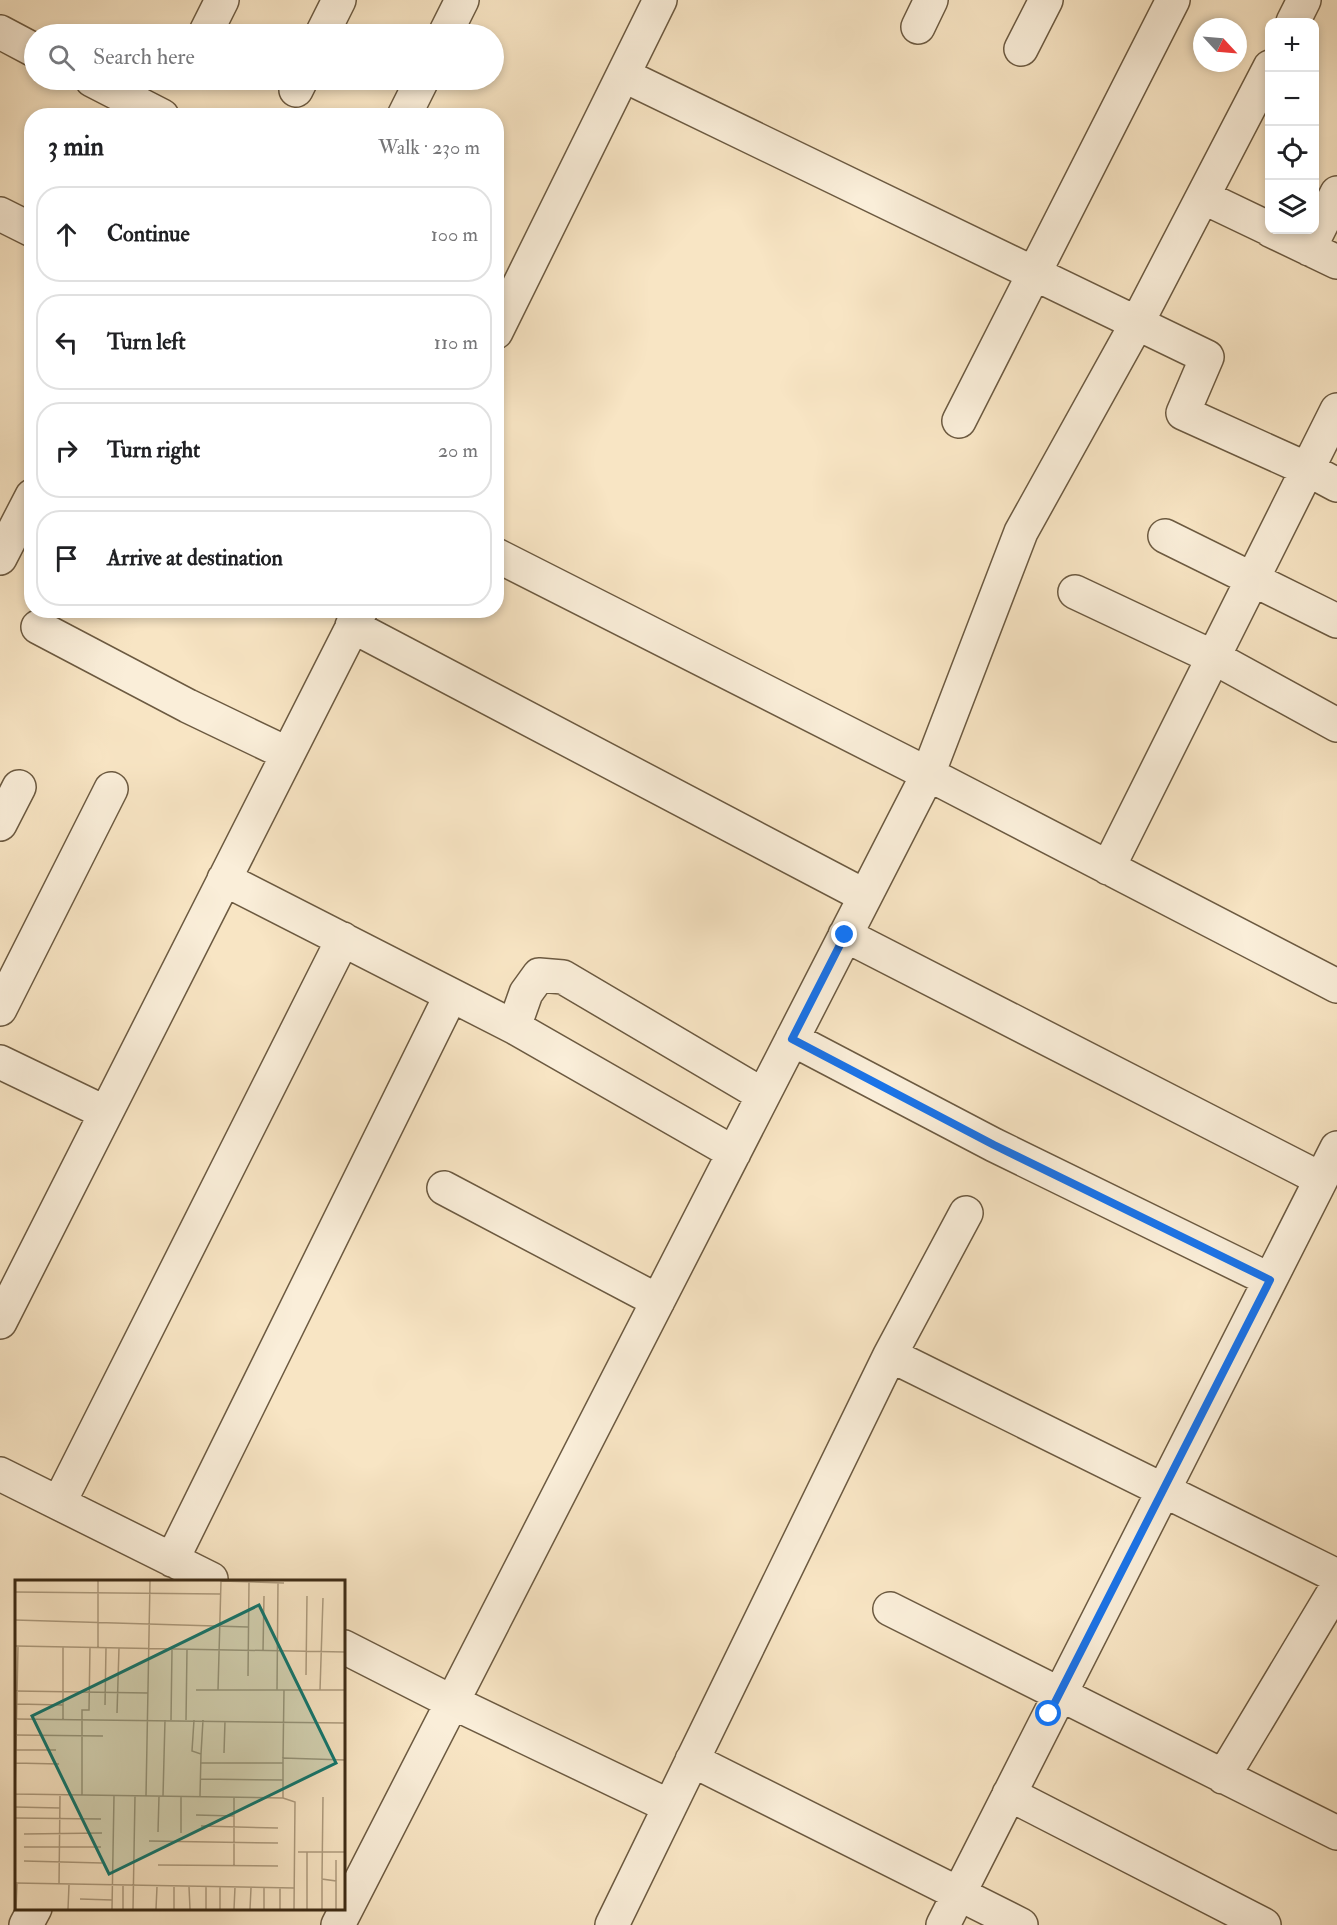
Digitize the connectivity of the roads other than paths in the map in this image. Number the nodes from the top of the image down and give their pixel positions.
1 (222, 0) edge
2 (339, 0) edge
3 (462, 0) edge
4 (660, 0) edge
5 (1046, 0) edge
6 (1173, 0) edge
7 (1304, 0) edge
8 (1295, 18) edge
9 (210, 24) edge
10 (327, 24) edge
11 (450, 24) edge
12 (0, 32) edge
13 (24, 45) edge
14 (1021, 48) dead end
15 (1267, 72) edge
16 (623, 75) junction
17 (111, 90) edge
18 (417, 90) edge
19 (146, 108) edge
20 (408, 108) edge
21 (1337, 193) edge
22 (1203, 196) junction
23 (0, 214) edge
24 (24, 226) edge
25 (1265, 227) edge
26 (1280, 234) edge
27 (1323, 255) edge
28 (1033, 273) junction
29 (506, 291) edge
30 (1137, 323) junction
31 (1337, 410) edge
32 (959, 421) dead end
33 (1307, 469) junction
34 (1337, 485) edge
35 (24, 512) edge
36 (1165, 536) dead end
37 (0, 558) edge
38 (504, 559) edge
39 (1254, 578) junction
40 (1075, 592) dead end
41 (357, 618) edge
42 (1337, 621) edge
43 (38, 627) dead end
44 (1213, 657) junction
45 (1337, 725) edge
46 (288, 754) junction
47 (928, 774) junction
48 (19, 787) dead end
49 (111, 789) dead end
50 (0, 824) edge
51 (1108, 867) junction
52 (224, 879) junction
53 (865, 896) junction
54 (845, 935) junction
55 (343, 939) junction
56 (1337, 986) edge
57 (451, 995) junction
58 (0, 1009) edge
59 (514, 1027) junction
60 (792, 1039) junction
61 (0, 1062) edge
62 (763, 1095) junction
63 (106, 1113) junction
64 (1337, 1148) edge
65 (734, 1153) junction
66 (1322, 1179) junction
67 (444, 1188) dead end
68 (966, 1213) dead end
69 (1270, 1280) junction
70 (658, 1301) junction
71 (0, 1322) edge
72 (890, 1355) junction
73 (0, 1473) edge
74 (1163, 1491) junction
75 (59, 1503) junction
76 (172, 1560) junction
77 (1337, 1576) edge
78 (210, 1580) edge
79 (1337, 1587) edge
80 (891, 1610) dead end
81 (345, 1648) edge
82 (1059, 1694) junction
83 (452, 1702) junction
84 (692, 1760) junction
85 (1223, 1777) junction
86 (1009, 1794) junction
87 (669, 1806) junction
88 (1337, 1833) edge
89 (958, 1894) junction
90 (34, 1910) edge
91 (26, 1925) edge
92 (338, 1925) edge
93 (612, 1925) edge
94 (943, 1925) edge
95 (1021, 1925) edge
96 (1264, 1925) edge

1 - 9 street
2 - 10 street
3 - 11 street
4 - 16 street
5 - 14 street
6 - 28 street
7 - 8 street
12 - 13 street
15 - 22 street
16 - 28 street
16 - 29 street
17 - 19 street
18 - 20 street
21 - 27 street
22 - 25 street
22 - 30 street
23 - 24 street
26 - 27 street
28 - 30 street
28 - 32 street
30 - 33 street
30 - 47 street
31 - 33 street
33 - 34 street
33 - 39 street
35 - 37 street
36 - 39 street
38 - 47 street
39 - 42 street
39 - 44 street
40 - 44 street
41 - 46 street
41 - 53 street
43 - 46 street
44 - 45 street
44 - 51 street
46 - 52 street
47 - 51 street
47 - 53 street
48 - 50 street
49 - 58 street
51 - 56 street
52 - 55 street
52 - 63 street
53 - 54 street
54 - 60 street
54 - 66 street
55 - 57 street
55 - 75 street
57 - 59 street
57 - 76 street
59 - 62 street
59 - 65 street
60 - 62 street
60 - 69 street
61 - 63 street
62 - 65 street
63 - 71 street
64 - 66 street
65 - 70 street
66 - 69 street
67 - 70 street
68 - 72 street
69 - 74 street
70 - 83 street
72 - 74 street
72 - 84 street
73 - 75 street
74 - 77 street
74 - 82 street
75 - 76 street
76 - 78 street
79 - 85 street
80 - 82 street
81 - 83 street
82 - 85 street
82 - 86 street
83 - 87 street
83 - 92 street
84 - 87 street
84 - 89 street
85 - 88 street
86 - 89 street
86 - 96 street
87 - 93 street
89 - 94 street
89 - 95 street
90 - 91 street

